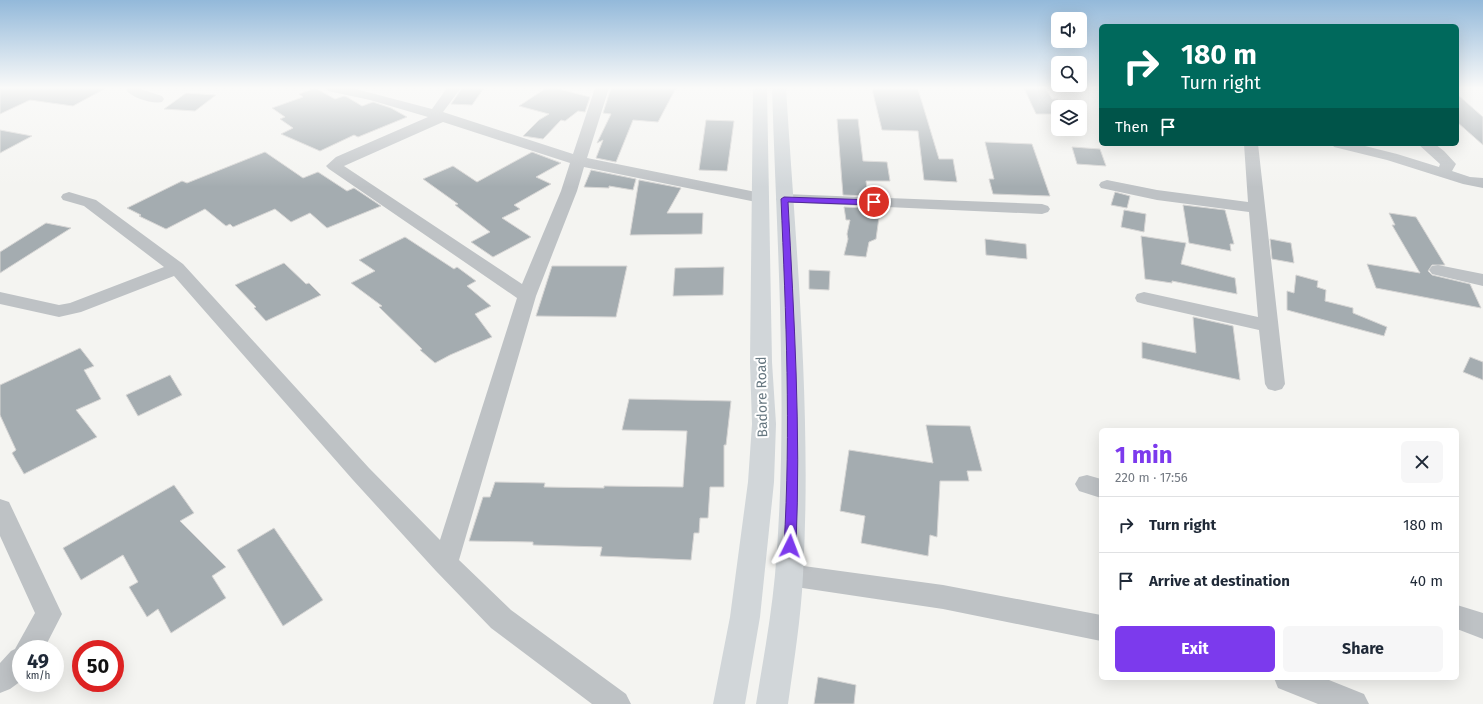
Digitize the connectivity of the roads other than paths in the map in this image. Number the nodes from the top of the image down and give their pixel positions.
1 (427, 121) edge
2 (453, 121) edge
3 (592, 121) edge
4 (760, 121) edge
5 (780, 121) edge
6 (1251, 146) edge
7 (1347, 146) edge
8 (1423, 146) edge
9 (1428, 146) edge
10 (579, 161) junction
11 (1404, 161) junction
12 (1443, 173) junction
13 (1483, 183) edge
14 (1107, 185) dead end
15 (69, 198) dead end
16 (761, 198) junction
17 (784, 199) junction
18 (1256, 208) junction
19 (1042, 209) dead end
20 (177, 268) junction
21 (1438, 270) dead end
22 (761, 273) junction
23 (787, 274) junction
24 (1483, 280) edge
25 (527, 296) junction
26 (0, 298) edge
27 (1144, 298) dead end
28 (1268, 326) junction
29 (1275, 384) dead end
30 (0, 509) edge
31 (444, 563) junction
32 (789, 576) junction
33 (1459, 618) edge
34 (1483, 626) edge
35 (1099, 628) edge
36 (35, 640) edge
37 (12, 671) edge
38 (0, 679) edge
39 (1293, 680) edge
40 (616, 704) edge
41 (729, 704) edge
42 (772, 704) edge
43 (1354, 704) edge

1 - 25 street
2 - 10 street
3 - 10 street
4 - 16 main road, Badore Road
5 - 17 main road
6 - 18 street
7 - 11 street
8 - 11 street
9 - 12 street
10 - 16 street
10 - 25 street
11 - 12 street
12 - 13 street
14 - 18 street
15 - 20 street
16 - 22 main road, Badore Road
17 - 19 street
17 - 23 main road
18 - 28 street
20 - 26 street
20 - 31 street
21 - 24 street
22 - 23 main road
22 - 41 main road, Badore Road
23 - 32 main road
25 - 31 street
27 - 28 street
28 - 29 street
30 - 36 street
31 - 40 street
32 - 35 street
32 - 42 main road
33 - 34 street
37 - 38 street
39 - 43 street

